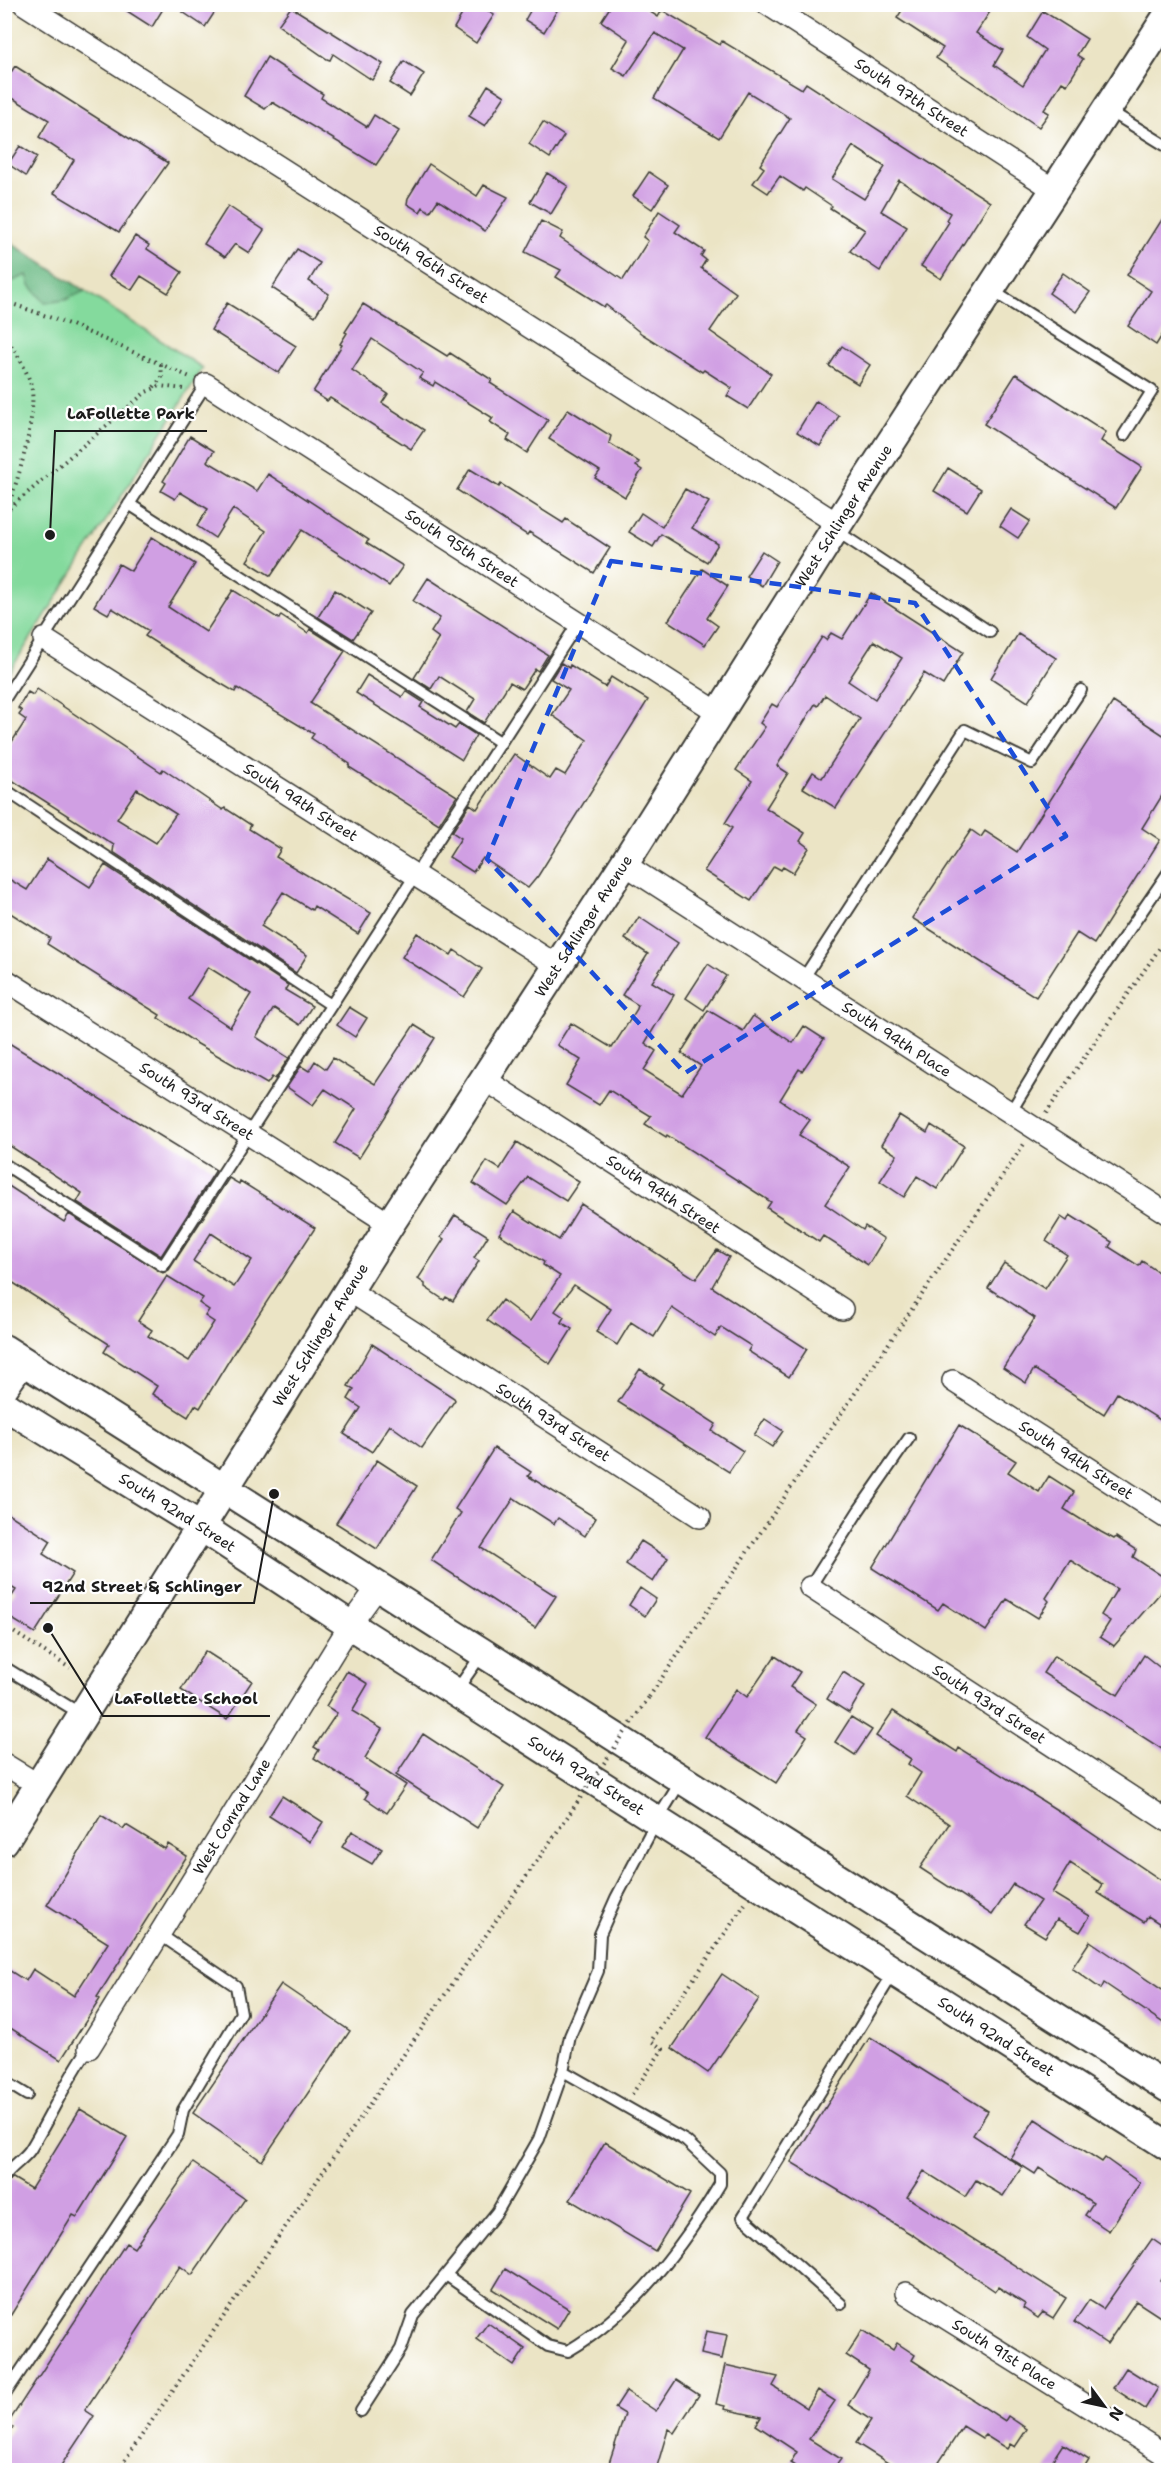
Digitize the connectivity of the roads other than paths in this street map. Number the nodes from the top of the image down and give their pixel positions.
1 (24, 4) edge
2 (766, 4) edge
3 (1168, 15) edge
4 (1107, 110) junction
5 (1168, 147) edge
6 (1056, 191) junction
7 (991, 290) junction
8 (202, 390) joint
9 (1124, 435) dead end
10 (129, 504) junction
11 (836, 527) junction
12 (578, 623) junction
13 (990, 632) dead end
14 (44, 639) junction
15 (1081, 690) dead end
16 (4, 700) edge
17 (719, 713) junction
18 (500, 742) junction
19 (4, 789) edge
20 (624, 864) junction
21 (415, 873) junction
22 (1168, 873) edge
23 (558, 966) junction
24 (4, 979) edge
25 (803, 979) junction
26 (331, 1005) junction
27 (484, 1079) junction
28 (1010, 1113) junction
29 (249, 1134) junction
30 (4, 1164) edge
31 (1168, 1215) edge
32 (390, 1224) junction
33 (348, 1290) junction
34 (842, 1309) dead end
35 (13, 1355) edge
36 (953, 1381) dead end
37 (4, 1387) edge
38 (4, 1405) edge
39 (909, 1438) dead end
40 (223, 1488) junction
41 (700, 1517) dead end
42 (1168, 1519) edge
43 (200, 1526) junction
44 (810, 1587) joint
45 (377, 1588) junction
46 (350, 1624) junction
47 (482, 1654) junction
48 (4, 1667) edge
49 (455, 1692) junction
50 (83, 1715) junction
51 (4, 1764) edge
52 (681, 1781) junction
53 (40, 1786) junction
54 (657, 1820) junction
55 (1168, 1821) edge
56 (4, 1841) edge
57 (159, 1934) junction
58 (894, 1971) junction
59 (89, 2048) joint
60 (563, 2071) junction
61 (4, 2081) edge
62 (1168, 2088) edge
63 (27, 2095) dead end
64 (1168, 2146) edge
65 (4, 2177) edge
66 (446, 2275) junction
67 (906, 2293) dead end
68 (841, 2304) dead end
69 (4, 2396) edge
70 (361, 2411) dead end
71 (1162, 2457) edge

1 - 11 street, South 96th Street
2 - 6 street, South 97th Street
3 - 4 street, West Schlinger Avenue
4 - 5 lane
4 - 6 street, West Schlinger Avenue
6 - 7 street, West Schlinger Avenue
7 - 9 lane
7 - 11 street, West Schlinger Avenue
8 - 10 lane
8 - 12 street, South 95th Street
10 - 14 lane
10 - 18 lane
11 - 13 lane
11 - 17 street, West Schlinger Avenue
12 - 17 street, South 95th Street
12 - 18 lane
14 - 16 lane
14 - 21 street, South 94th Street
15 - 25 lane
17 - 20 street, West Schlinger Avenue
18 - 21 lane
19 - 26 lane
20 - 23 street, West Schlinger Avenue
20 - 25 street, South 94th Place
21 - 23 street, South 94th Street
21 - 26 lane
22 - 28 lane
23 - 27 street, West Schlinger Avenue
24 - 29 street, South 93rd Street
25 - 28 street, South 94th Place
26 - 29 lane
27 - 32 street, West Schlinger Avenue
27 - 34 street, South 94th Street
28 - 31 street, South 94th Place
29 - 30 lane
29 - 32 street, South 93rd Street
32 - 33 street, West Schlinger Avenue
33 - 40 street, West Schlinger Avenue
33 - 41 street, South 93rd Street
35 - 37 street
35 - 40 street
36 - 42 street, South 94th Street
38 - 43 street, South 92nd Street
39 - 44 lane
40 - 43 street, West Schlinger Avenue
40 - 45 street
43 - 46 street, South 92nd Street
43 - 50 street, West Schlinger Avenue
44 - 55 street, South 93rd Street
45 - 46 street, West Conrad Lane
45 - 47 street
46 - 49 street, South 92nd Street
46 - 57 street, West Conrad Lane
47 - 49 lane
47 - 52 street
48 - 50 lane
49 - 54 street, South 92nd Street
50 - 53 street, West Schlinger Avenue
51 - 53 street
52 - 54 lane
52 - 62 street
53 - 56 street, West Schlinger Avenue
54 - 58 street, South 92nd Street
54 - 60 lane
57 - 59 street, West Conrad Lane
57 - 69 lane
58 - 64 street, South 92nd Street
58 - 68 lane
59 - 65 lane
60 - 66 lane
60 - 66 lane
61 - 63 lane
66 - 70 lane
67 - 71 street, South 91st Place

